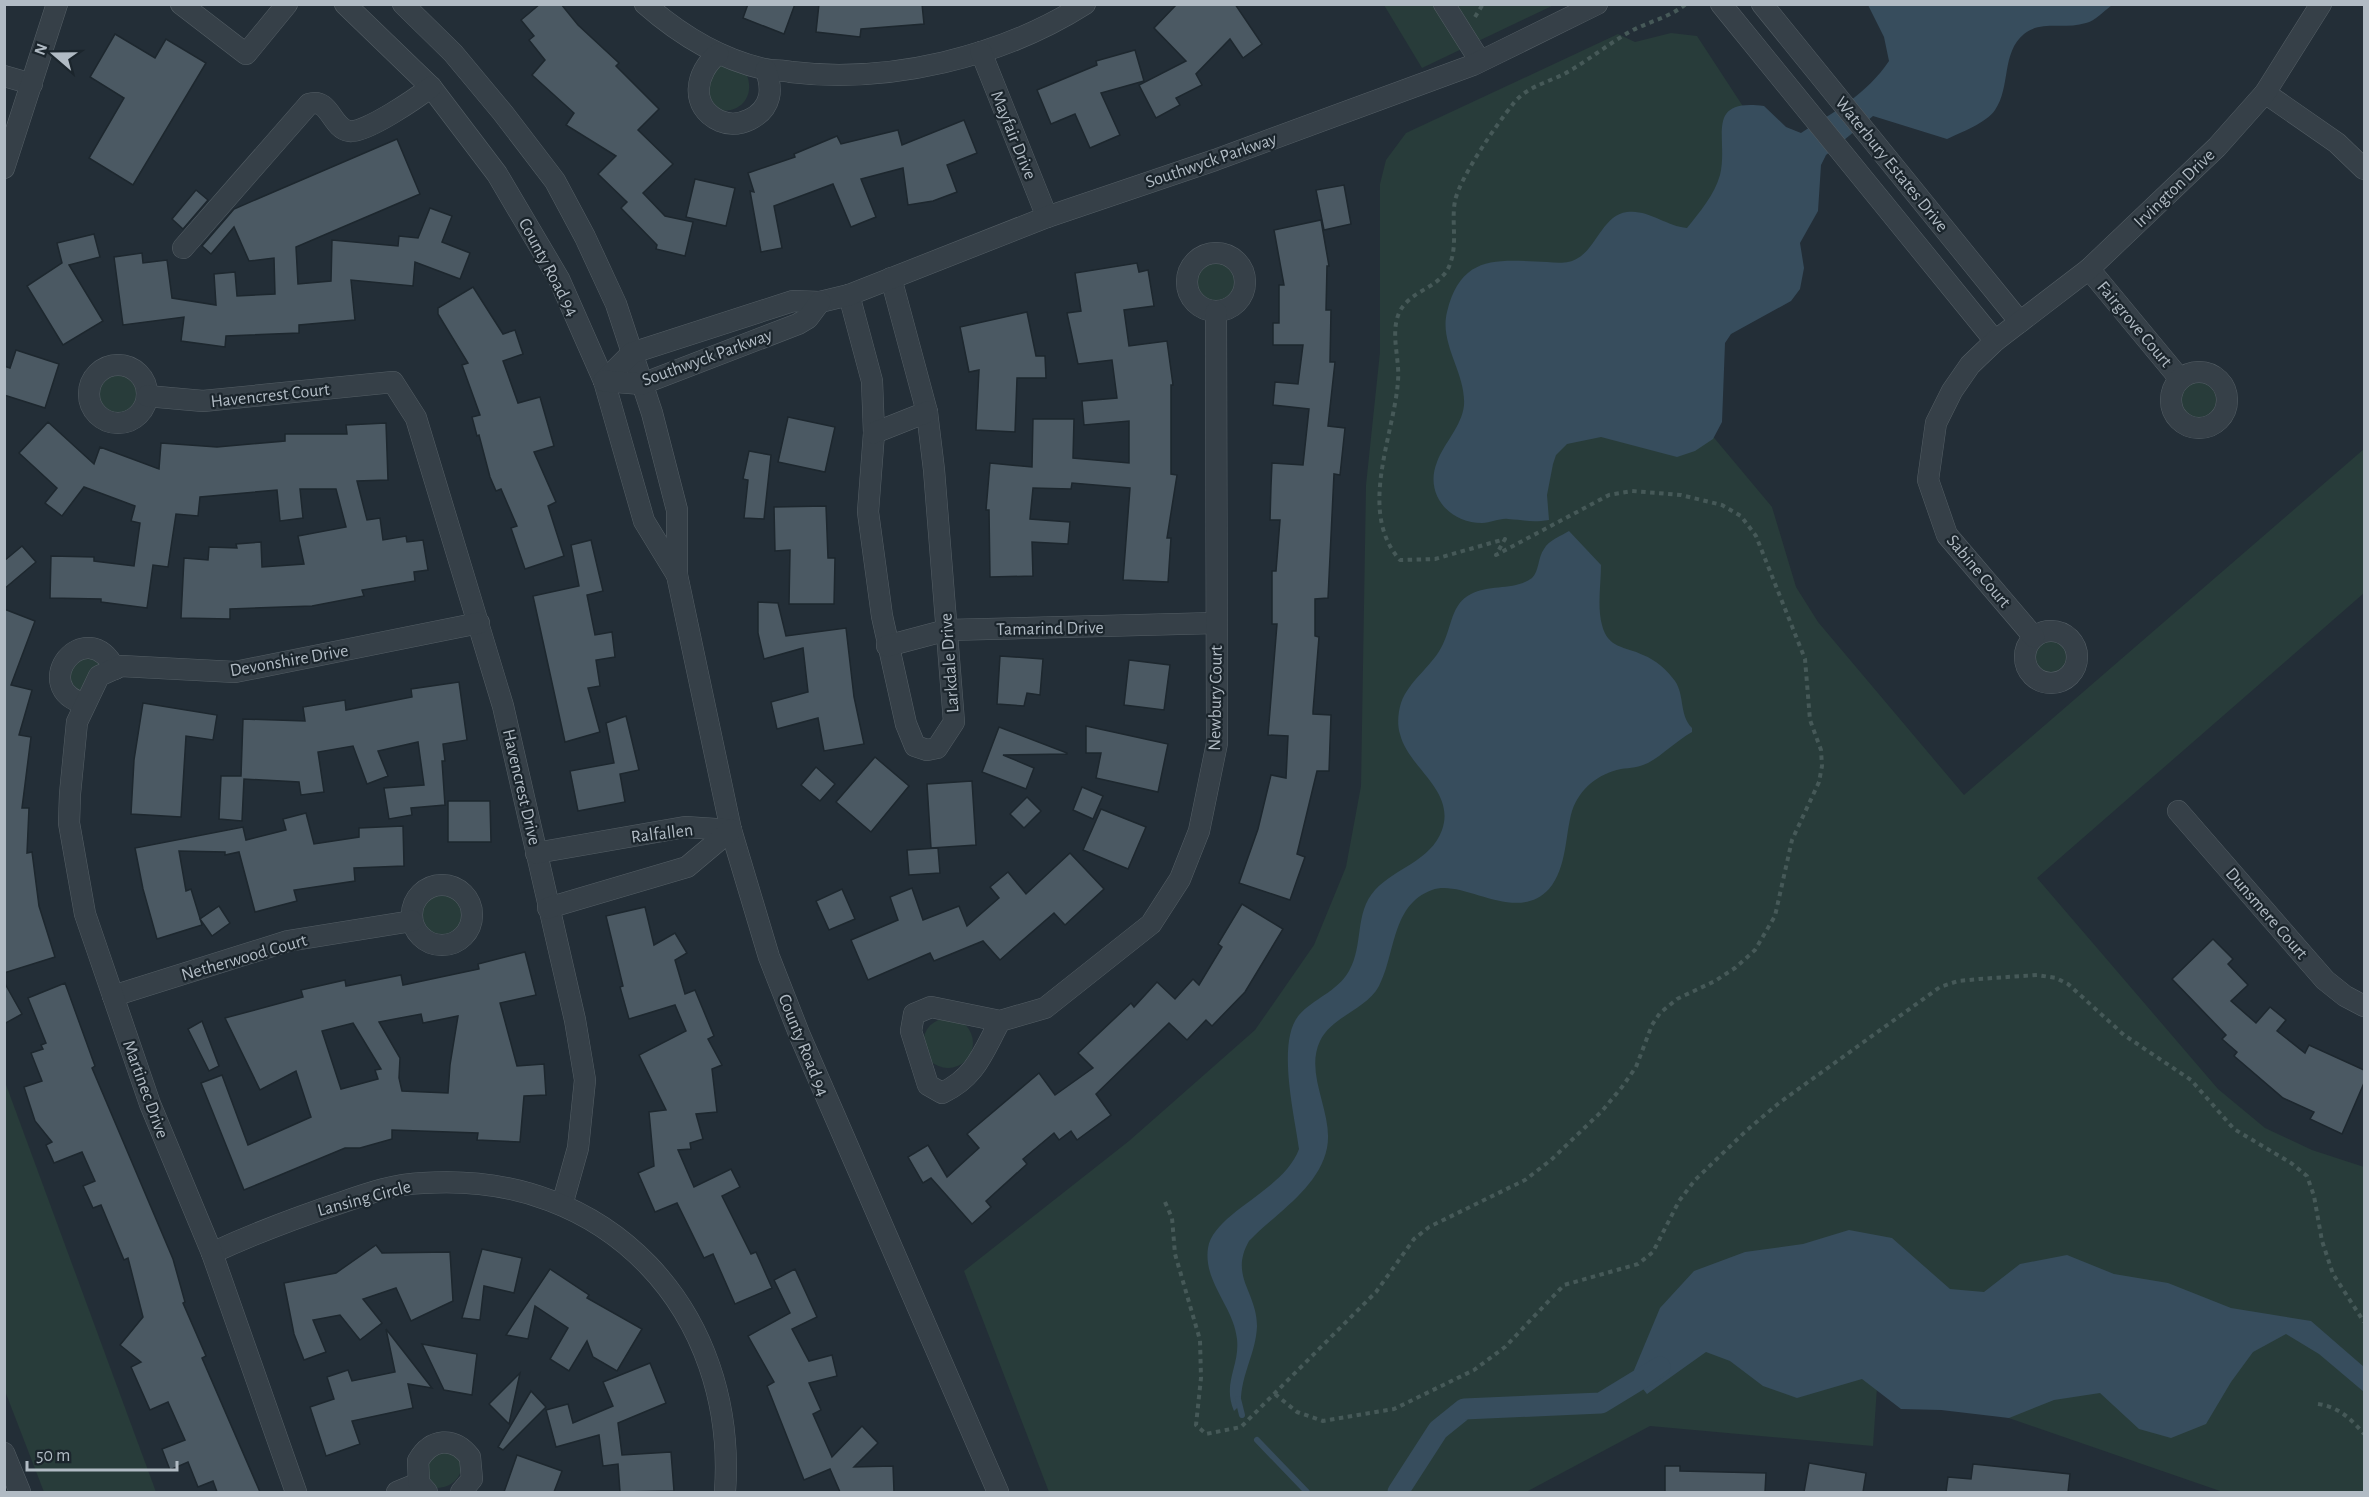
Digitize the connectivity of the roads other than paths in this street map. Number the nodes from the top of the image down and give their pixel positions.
1 (57, 4) edge
2 (181, 4) edge
3 (287, 4) edge
4 (345, 4) edge
5 (403, 4) edge
6 (645, 4) edge
7 (1085, 4) edge
8 (1444, 4) edge
9 (1597, 4) edge
10 (1721, 4) edge
11 (2321, 4) edge
12 (1762, 5) edge
13 (1739, 27) junction
14 (981, 52) junction
15 (718, 54) junction
16 (1480, 61) junction
17 (766, 70) junction
18 (4, 76) edge
19 (32, 84) junction
20 (431, 87) junction
21 (2265, 93) junction
22 (9, 141) edge
23 (4, 168) edge
24 (2364, 169) edge
25 (1047, 217) junction
26 (183, 248) dead end
27 (2089, 270) junction
28 (891, 278) junction
29 (849, 295) junction
30 (820, 302) junction
31 (1216, 312) dead end
32 (2020, 322) junction
33 (1995, 341) junction
34 (632, 353) junction
35 (2180, 379) dead end
36 (604, 381) junction
37 (393, 382) joint
38 (642, 384) junction
39 (147, 396) dead end
40 (927, 412) junction
41 (874, 433) junction
42 (677, 575) junction
43 (479, 623) junction
44 (1216, 623) junction
45 (947, 630) junction
46 (2034, 637) dead end
47 (887, 646) junction
48 (107, 672) junction
49 (85, 704) junction
50 (2178, 811) dead end
51 (731, 830) junction
52 (536, 853) junction
53 (548, 908) junction
54 (412, 921) dead end
55 (113, 996) junction
56 (2364, 1006) edge
57 (1000, 1021) junction
58 (562, 1205) junction
59 (212, 1253) junction
60 (4, 1453) edge
61 (423, 1488) edge
62 (20, 1492) edge
63 (296, 1492) edge
64 (397, 1492) edge
65 (461, 1492) edge
66 (725, 1492) edge
67 (998, 1492) edge

1 - 19 street
2 - 3 street
4 - 20 street, County Road 94
5 - 34 street, County Road 94
6 - 15 street
7 - 14 street
8 - 16 street
9 - 16 street, Southwyck Parkway
10 - 13 street, Waterbury Estates Drive
11 - 21 street, Irvington Drive
12 - 13 street, Waterbury Estates Drive
12 - 32 street, Waterbury Estates Drive
13 - 33 street, Waterbury Estates Drive
14 - 17 street
14 - 25 street, Mayfair Drive
15 - 17 street
15 - 17 street
16 - 25 street, Southwyck Parkway
18 - 19 street
19 - 22 street
20 - 26 street
20 - 36 street, County Road 94
21 - 24 street
21 - 27 street, Irvington Drive
22 - 23 street
25 - 28 street, Southwyck Parkway
27 - 32 street, Irvington Drive
27 - 35 street, Fairgrove Court
28 - 29 street, Southwyck Parkway
28 - 40 street, Larkdale Drive
29 - 30 street, Southwyck Parkway
29 - 41 street, Larkdale Drive
30 - 34 street, Southwyck Parkway
30 - 38 street, Southwyck Parkway
31 - 44 street, Newbury Court
32 - 33 street, Irvington Drive
33 - 46 street, Sabine Court
34 - 36 street, Southwyck Parkway
34 - 38 street, County Road 94
36 - 38 street, Southwyck Parkway
36 - 42 street, County Road 94
37 - 39 street, Havencrest Court
37 - 43 street, Havencrest Drive
38 - 42 street, County Road 94
40 - 41 street
40 - 45 street, Larkdale Drive
41 - 47 street, Larkdale Drive
42 - 51 street, County Road 94
43 - 48 street, Devonshire Drive
43 - 52 street, Havencrest Drive
44 - 45 street, Tamarind Drive
44 - 57 street, Newbury Court
45 - 47 street, Tamarind Drive
45 - 47 street, Larkdale Drive
48 - 49 street, Martinec Drive
48 - 49 street
49 - 55 street, Martinec Drive
50 - 56 street, Dunsmere Court
51 - 52 street, Ralfallen
51 - 53 street, Ralfallen
51 - 67 street, County Road 94
52 - 53 street, Havencrest Drive
53 - 58 street, Havencrest Drive
54 - 55 street, Netherwood Court
55 - 59 street, Martinec Drive
57 - 57 street, Newbury Court
58 - 59 street, Lansing Circle
58 - 66 street, Lansing Circle
59 - 63 street, Martinec Drive
60 - 62 street
61 - 64 street
61 - 65 street

